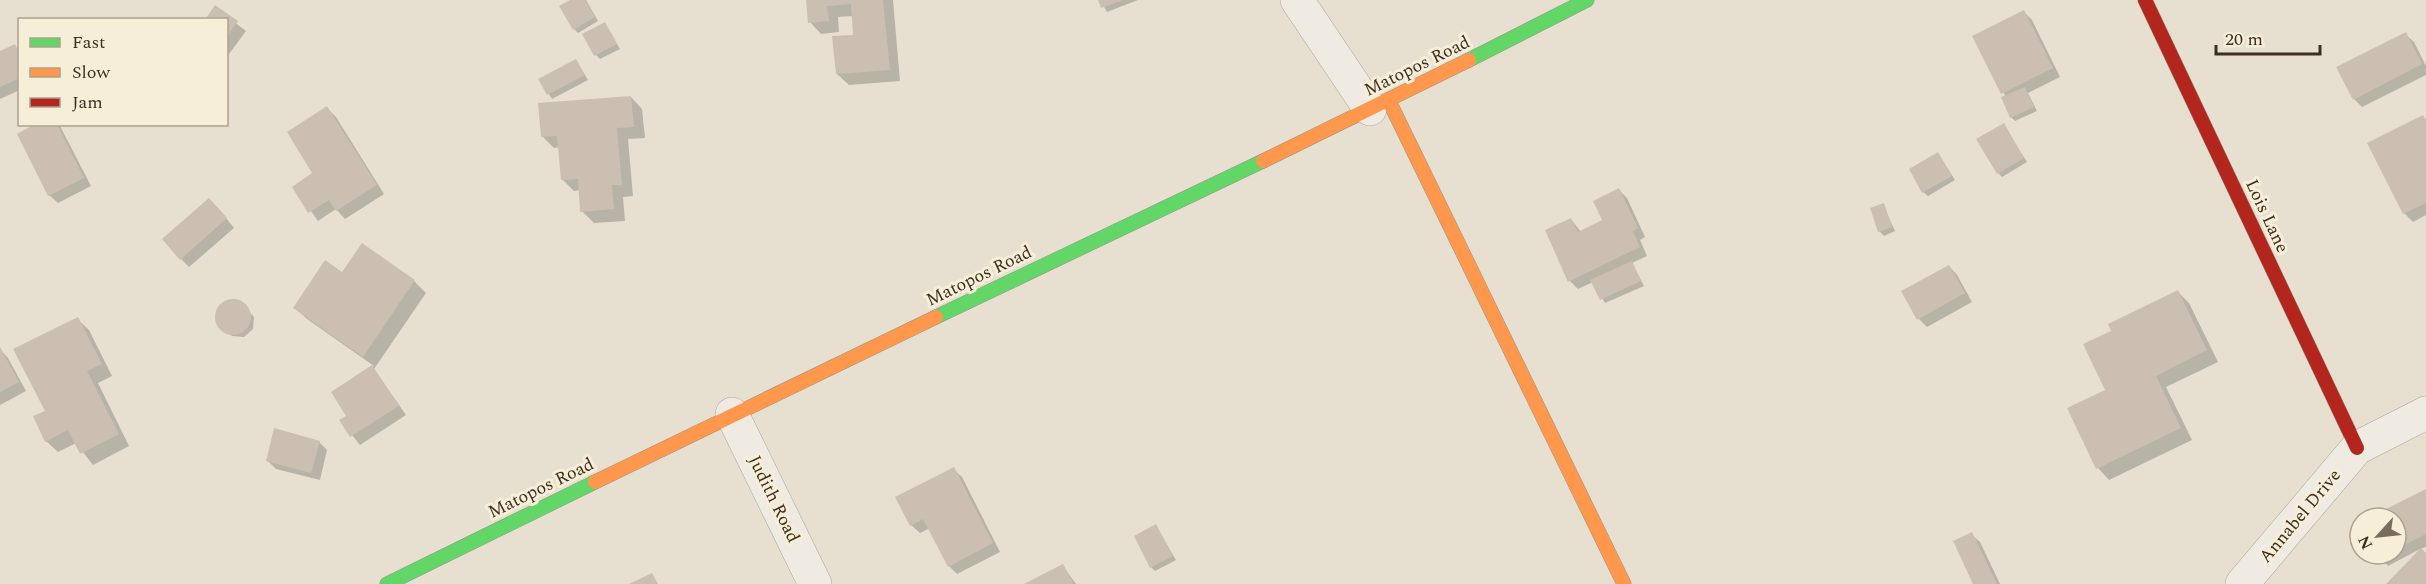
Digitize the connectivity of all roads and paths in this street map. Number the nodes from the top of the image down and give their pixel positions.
1 (1297, 0) edge
2 (1587, 0) edge
3 (2145, 0) edge
4 (1380, 105) junction
5 (2426, 413) edge
6 (732, 414) junction
7 (2357, 448) junction
8 (387, 584) edge
9 (815, 584) edge
10 (1624, 584) edge
11 (2242, 584) edge

1 - 4 street
2 - 4 main road, Matopos Road
3 - 7 main road, Lois Lane
4 - 6 main road, Matopos Road
4 - 10 main road
5 - 7 street
6 - 8 main road, Matopos Road
6 - 9 street, Judith Road
7 - 11 street, Annabel Drive

